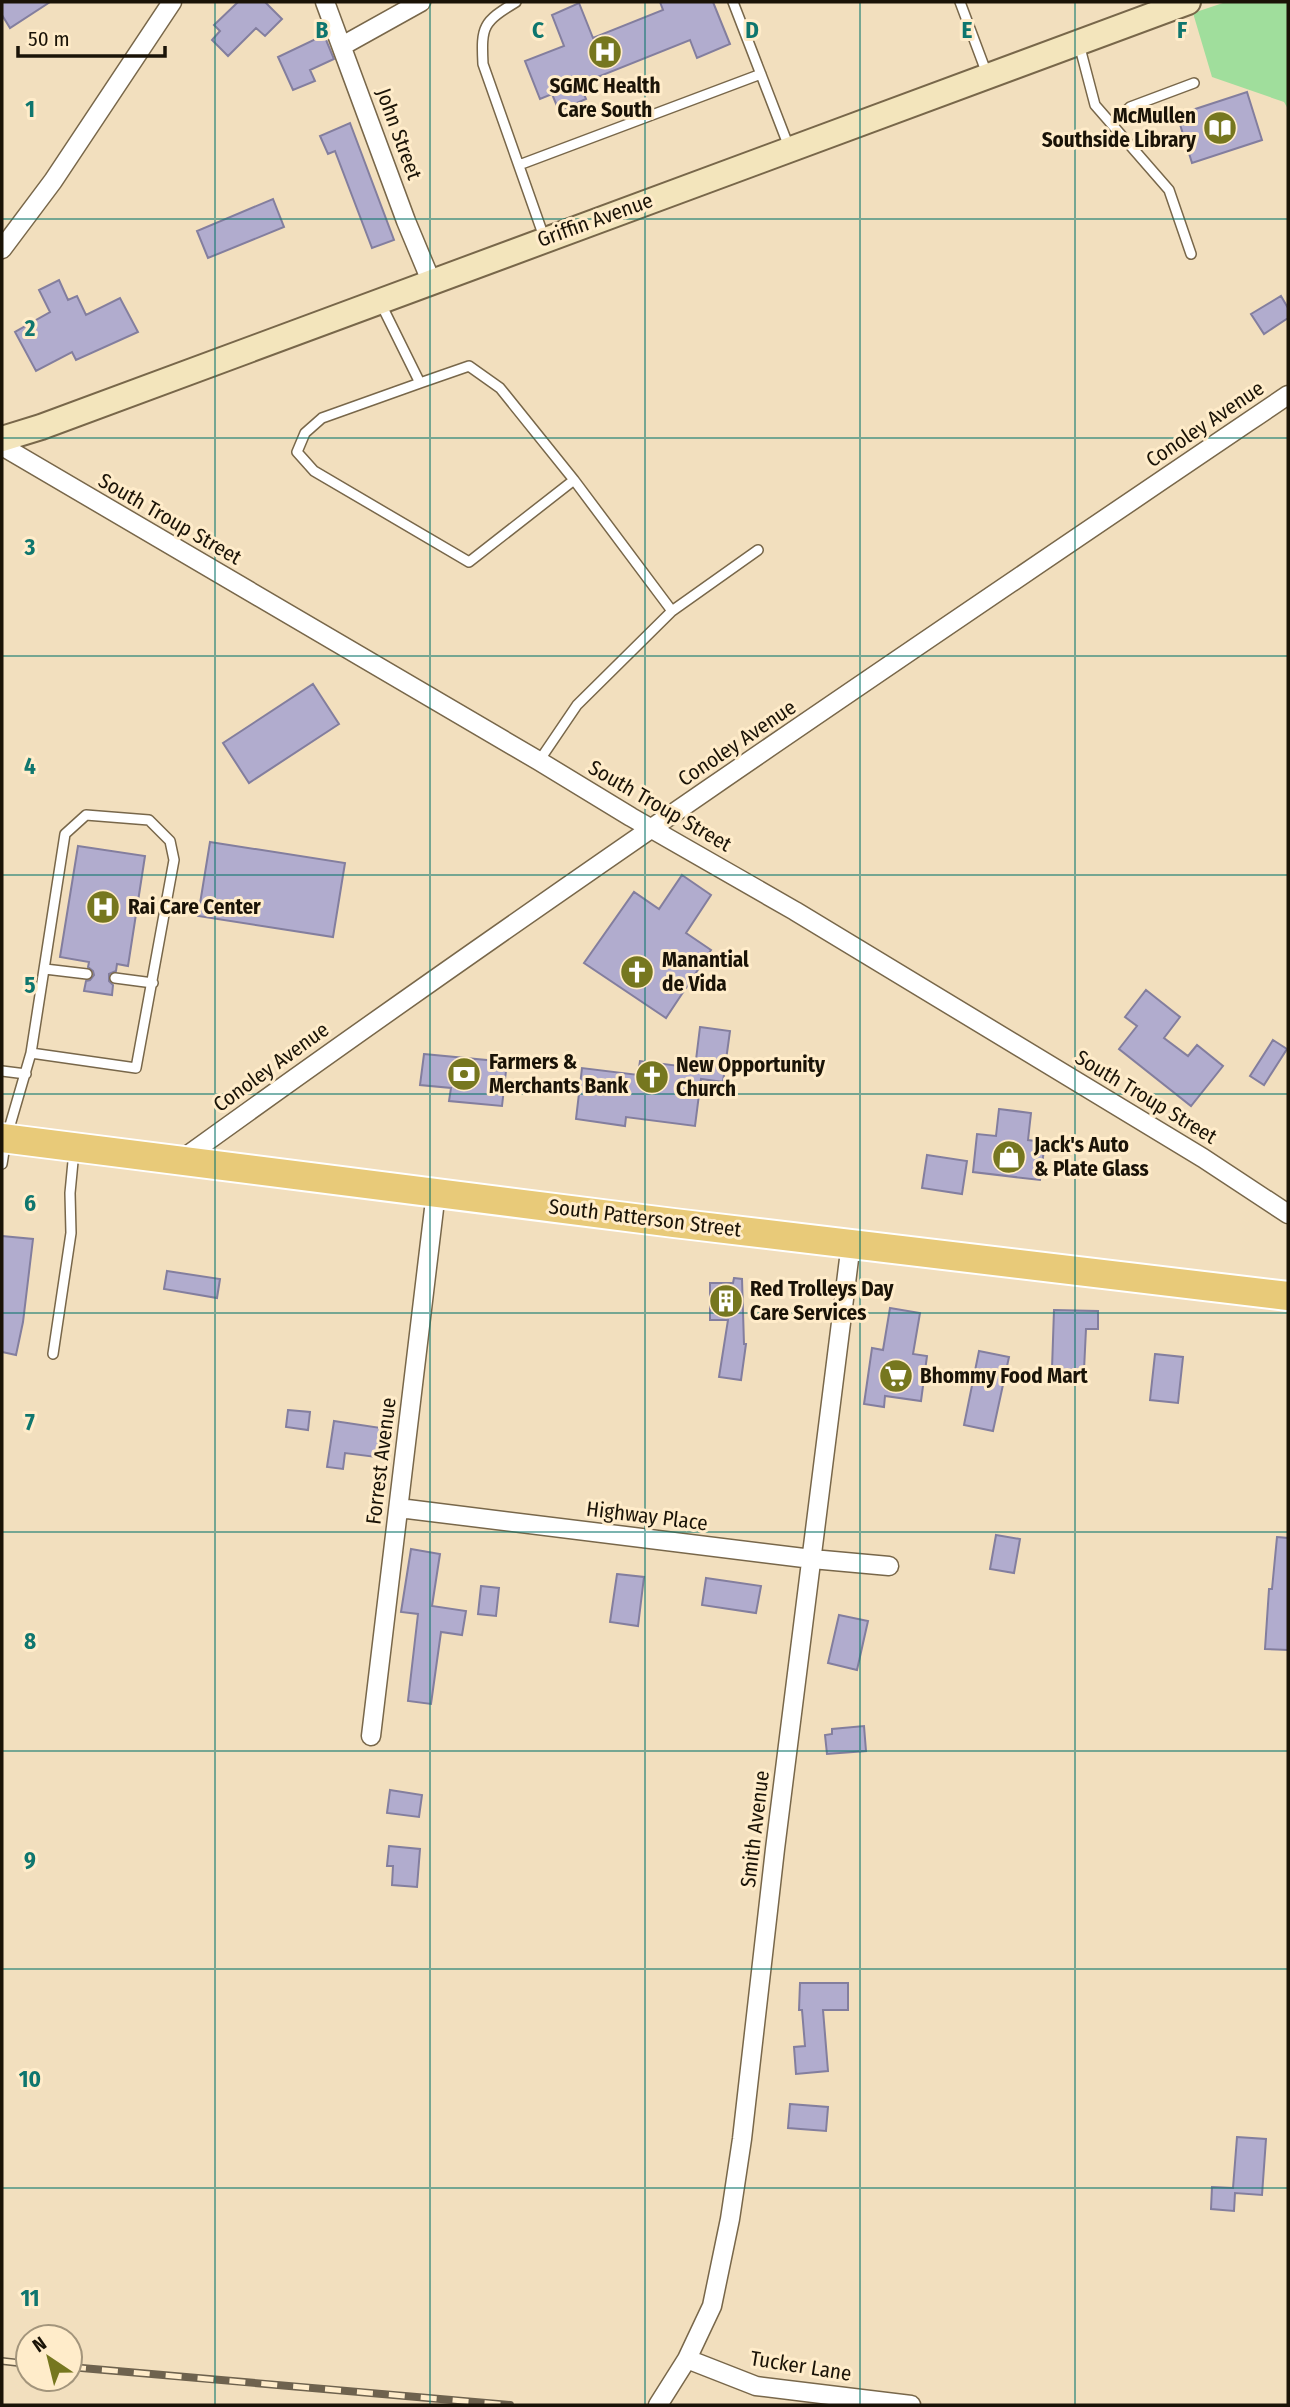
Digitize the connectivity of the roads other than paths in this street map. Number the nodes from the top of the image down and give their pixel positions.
1 (173, 2) edge
2 (325, 2) edge
3 (421, 2) edge
4 (516, 2) edge
5 (733, 2) edge
6 (961, 2) edge
7 (1188, 2) edge
8 (1079, 42) junction
9 (342, 46) junction
10 (761, 74) junction
11 (988, 75) junction
12 (1194, 83) dead end
13 (1112, 124) junction
14 (789, 148) junction
15 (519, 165) junction
16 (545, 239) junction
17 (2, 249) edge
18 (1191, 254) dead end
19 (431, 281) junction
20 (379, 301) junction
21 (420, 383) junction
22 (1288, 395) edge
23 (2, 439) edge
24 (2, 446) edge
25 (573, 480) junction
26 (758, 550) dead end
27 (672, 611) junction
28 (540, 761) junction
29 (653, 828) junction
30 (46, 969) junction
31 (87, 974) dead end
32 (115, 978) dead end
33 (153, 983) junction
34 (31, 1054) junction
35 (2, 1071) edge
36 (26, 1074) junction
37 (3, 1147) edge
38 (74, 1147) junction
39 (181, 1160) junction
40 (436, 1192) junction
41 (1288, 1214) edge
42 (851, 1243) junction
43 (1288, 1296) edge
44 (53, 1354) dead end
45 (399, 1508) junction
46 (812, 1559) junction
47 (889, 1566) dead end
48 (371, 1736) dead end
49 (687, 2359) junction
50 (657, 2405) edge
51 (911, 2405) edge

1 - 17 street
2 - 9 street, John Street
3 - 9 street
4 - 15 lane
5 - 10 lane
6 - 11 lane
7 - 8 main road, Griffin Avenue
8 - 11 main road, Griffin Avenue
8 - 13 lane
9 - 19 street, John Street
10 - 14 lane
10 - 15 lane
11 - 14 main road, Griffin Avenue
12 - 13 lane
13 - 18 lane
14 - 16 main road, Griffin Avenue
15 - 16 lane
16 - 19 main road, Griffin Avenue
19 - 20 main road, Griffin Avenue
20 - 21 lane
20 - 23 main road, Griffin Avenue
21 - 25 lane
21 - 25 lane
22 - 29 street, Conoley Avenue
24 - 28 street, South Troup Street
25 - 27 lane
26 - 27 lane
27 - 28 lane
28 - 29 street, South Troup Street
29 - 39 street, Conoley Avenue
29 - 41 street, South Troup Street
30 - 31 lane
30 - 33 lane
30 - 34 lane
32 - 33 lane
33 - 34 lane
34 - 36 lane
35 - 36 lane
36 - 37 lane
37 - 38 main road, South Patterson Street
38 - 39 main road, South Patterson Street
38 - 44 lane
39 - 40 main road, South Patterson Street
40 - 42 main road, South Patterson Street
40 - 45 street, Forrest Avenue
42 - 43 main road, South Patterson Street
42 - 46 street, Smith Avenue
45 - 46 street, Highway Place
45 - 48 street, Forrest Avenue
46 - 47 street, Highway Place
46 - 49 street, Smith Avenue
49 - 50 street, Smith Avenue
49 - 51 street, Tucker Lane

